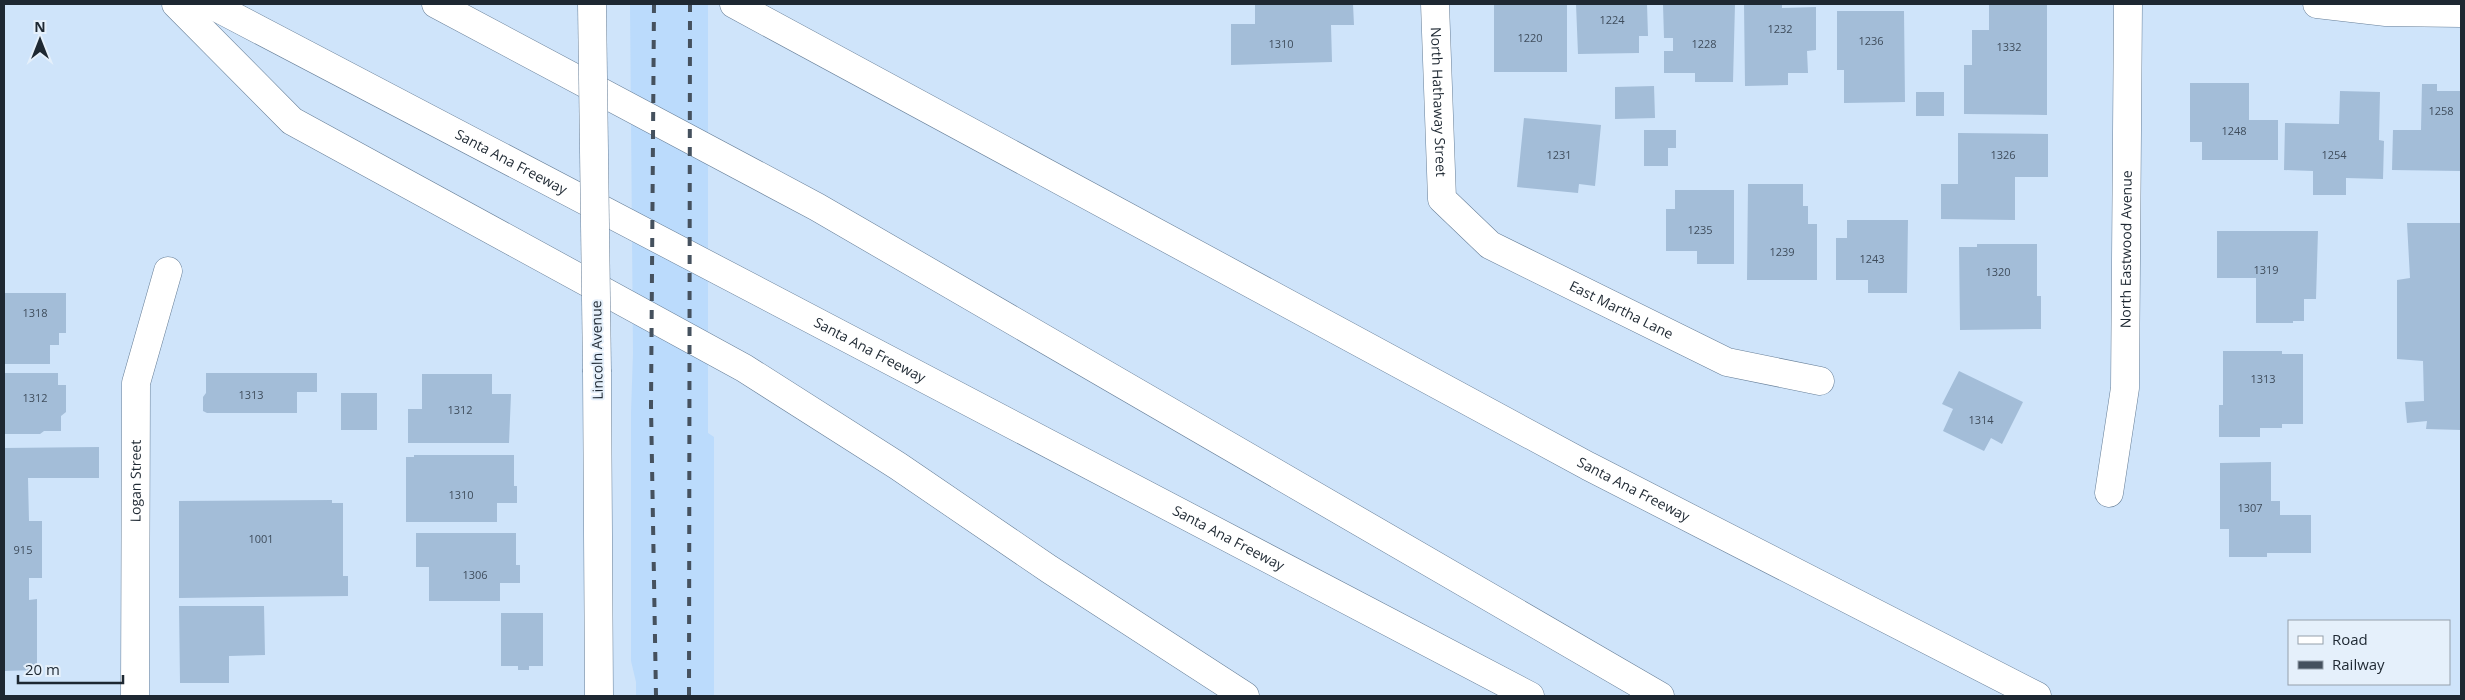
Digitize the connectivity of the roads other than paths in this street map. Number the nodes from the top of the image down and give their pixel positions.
1 (176, 4) edge
2 (210, 4) edge
3 (436, 4) edge
4 (592, 4) edge
5 (734, 4) edge
6 (1435, 4) edge
7 (2128, 4) edge
8 (2317, 4) edge
9 (2461, 13) edge
10 (1442, 199) joint
11 (168, 271) dead end
12 (1820, 381) dead end
13 (2109, 493) dead end
14 (135, 696) edge
15 (599, 696) edge
16 (1245, 696) edge
17 (1530, 696) edge
18 (1660, 696) edge
19 (2037, 696) edge

1 - 16 main road
2 - 17 main road, Santa Ana Freeway
3 - 18 main road
4 - 15 main road, Lincoln Avenue, bridge
5 - 19 main road, Santa Ana Freeway
6 - 10 main road, North Hathaway Street
7 - 13 main road, North Eastwood Avenue
8 - 9 main road
10 - 12 main road, East Martha Lane
11 - 14 main road, Logan Street

